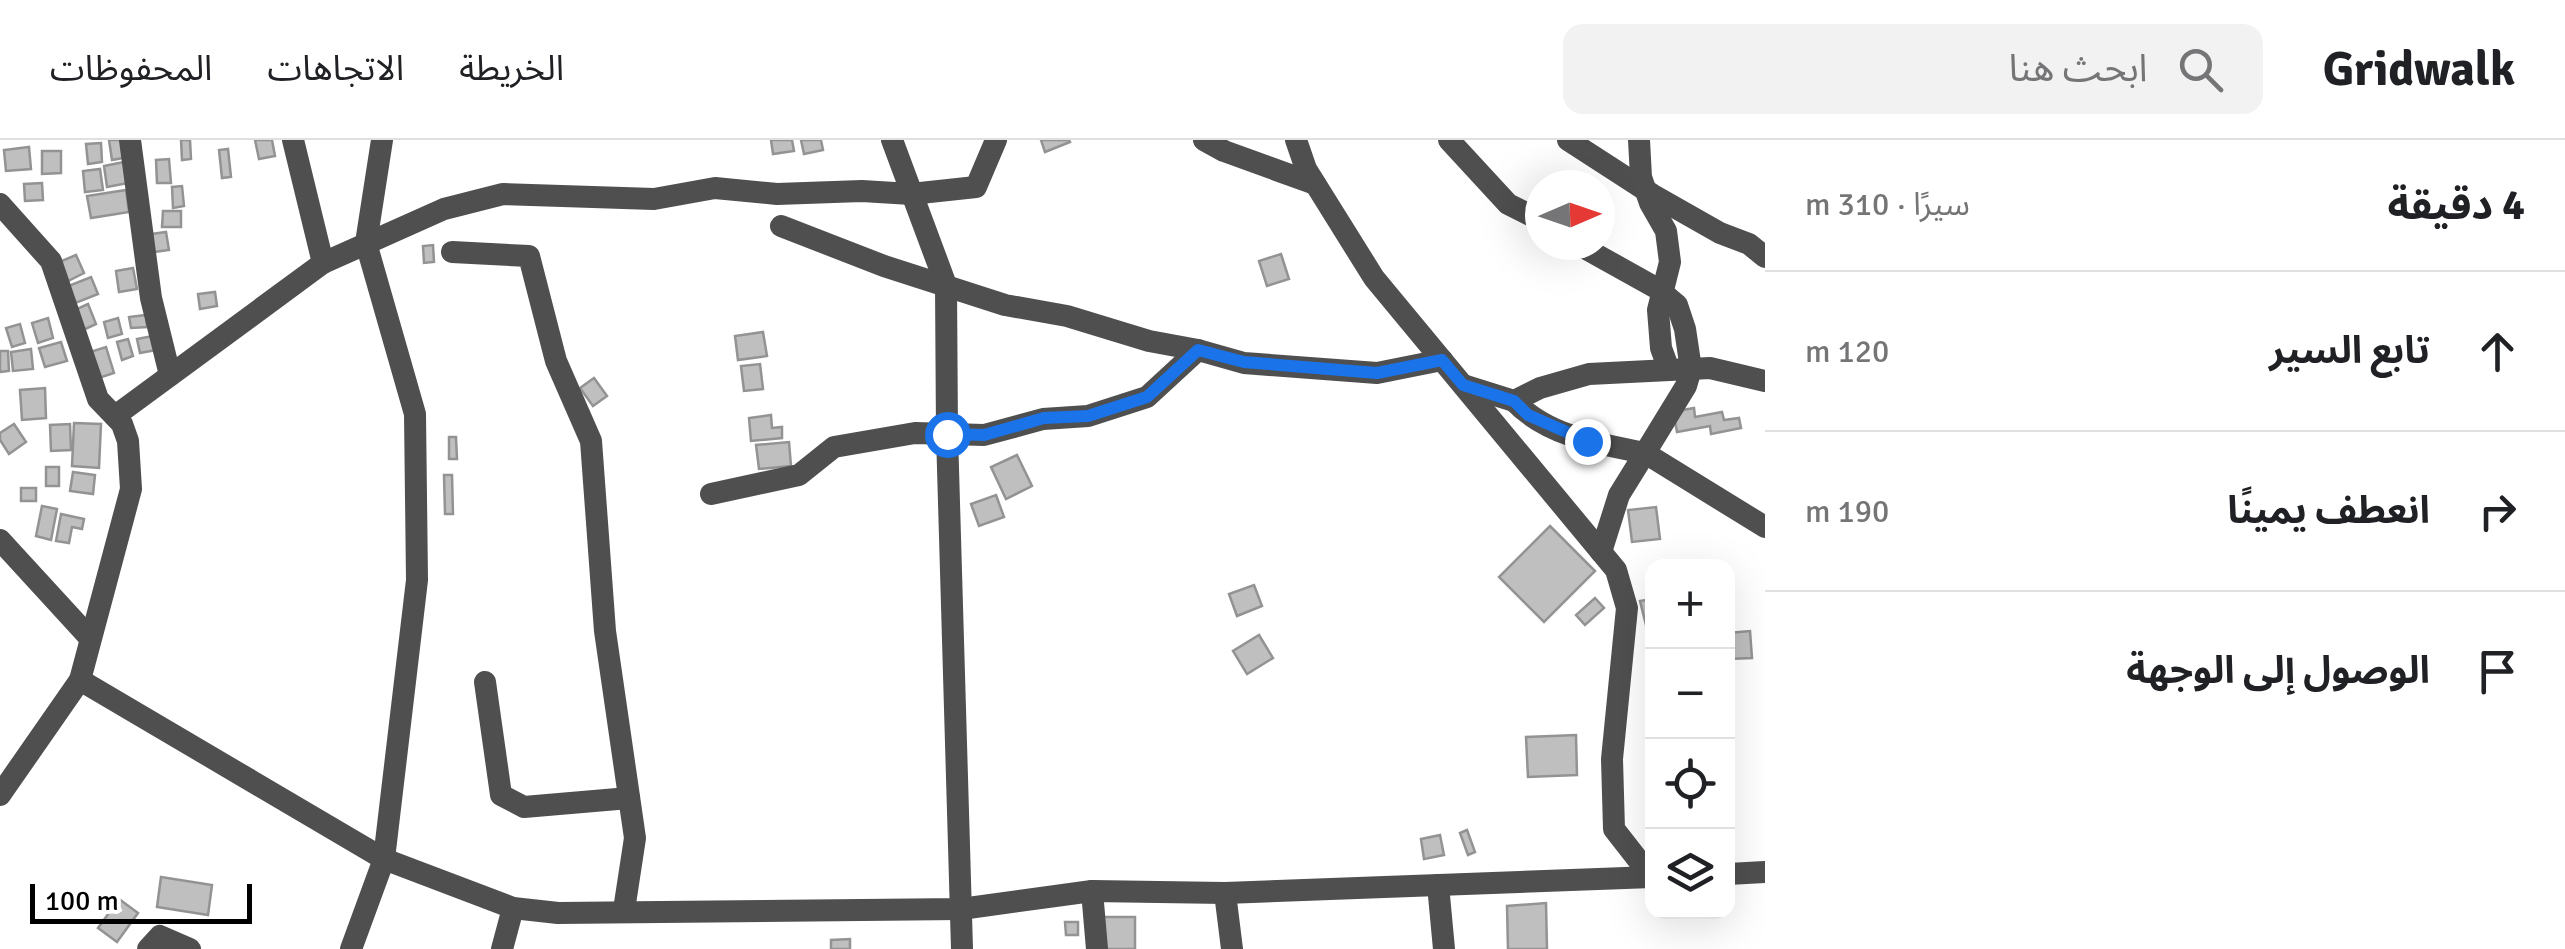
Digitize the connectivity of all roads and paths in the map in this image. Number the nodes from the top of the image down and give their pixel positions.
1 (130, 140) edge
2 (293, 140) edge
3 (382, 140) edge
4 (892, 140) edge
5 (996, 140) edge
6 (1204, 140) edge
7 (1296, 140) edge
8 (1318, 140) edge
9 (1449, 140) edge
10 (1568, 140) edge
11 (1638, 140) edge
12 (1309, 173) junction
13 (1645, 190) junction
14 (911, 194) junction
15 (0, 204) edge
16 (1525, 212) edge
17 (781, 226) dead end
18 (366, 243) junction
19 (452, 252) dead end
20 (1765, 257) edge
21 (1605, 260) edge
22 (324, 263) junction
23 (946, 285) junction
24 (1661, 292) junction
25 (1198, 350) junction
26 (1442, 360) junction
27 (1680, 370) junction
28 (170, 375) junction
29 (1765, 381) edge
30 (1463, 385) junction
31 (1514, 401) junction
32 (115, 416) junction
33 (947, 434) junction
34 (1645, 453) junction
35 (711, 494) dead end
36 (1765, 527) edge
37 (0, 540) edge
38 (1601, 552) junction
39 (27, 570) junction
40 (0, 572) edge
41 (90, 637) junction
42 (80, 680) junction
43 (485, 682) dead end
44 (0, 795) edge
45 (630, 798) junction
46 (384, 859) junction
47 (1645, 863) edge
48 (1765, 872) edge
49 (1735, 874) edge
50 (1645, 877) edge
51 (1438, 885) junction
52 (1092, 892) junction
53 (1224, 894) junction
54 (513, 908) junction
55 (624, 910) junction
56 (961, 910) junction
57 (148, 949) edge
58 (190, 949) edge
59 (351, 949) edge
60 (502, 949) edge
61 (962, 949) edge
62 (1097, 949) edge
63 (1232, 949) edge
64 (1444, 949) edge

1 - 28 street
2 - 22 street
3 - 18 street
4 - 14 street
5 - 14 street
6 - 12 street
7 - 12 street
8 - 12 street
9 - 16 street
10 - 13 street
11 - 13 street
12 - 26 street
13 - 20 street
13 - 24 street
14 - 18 street
14 - 23 street
15 - 32 street
17 - 23 street
18 - 22 street
18 - 46 street
19 - 45 street
21 - 24 street
22 - 28 street
23 - 25 street
23 - 33 street
24 - 27 street
25 - 26 street
25 - 33 street
26 - 30 street
27 - 29 street
27 - 31 street
27 - 34 street
28 - 32 street
30 - 31 street
30 - 38 street
31 - 34 street
32 - 41 street
33 - 35 street
33 - 56 street
34 - 36 street
34 - 38 street
37 - 39 street
38 - 47 street
39 - 40 street
39 - 41 street
41 - 42 street
42 - 44 street
42 - 46 street
43 - 45 street
45 - 55 street
46 - 54 street
46 - 59 street
48 - 49 street
50 - 51 street
51 - 53 street
51 - 64 street
52 - 53 street
52 - 56 street
52 - 62 street
53 - 63 street
54 - 55 street
54 - 60 street
55 - 56 street
56 - 61 street
57 - 58 street

